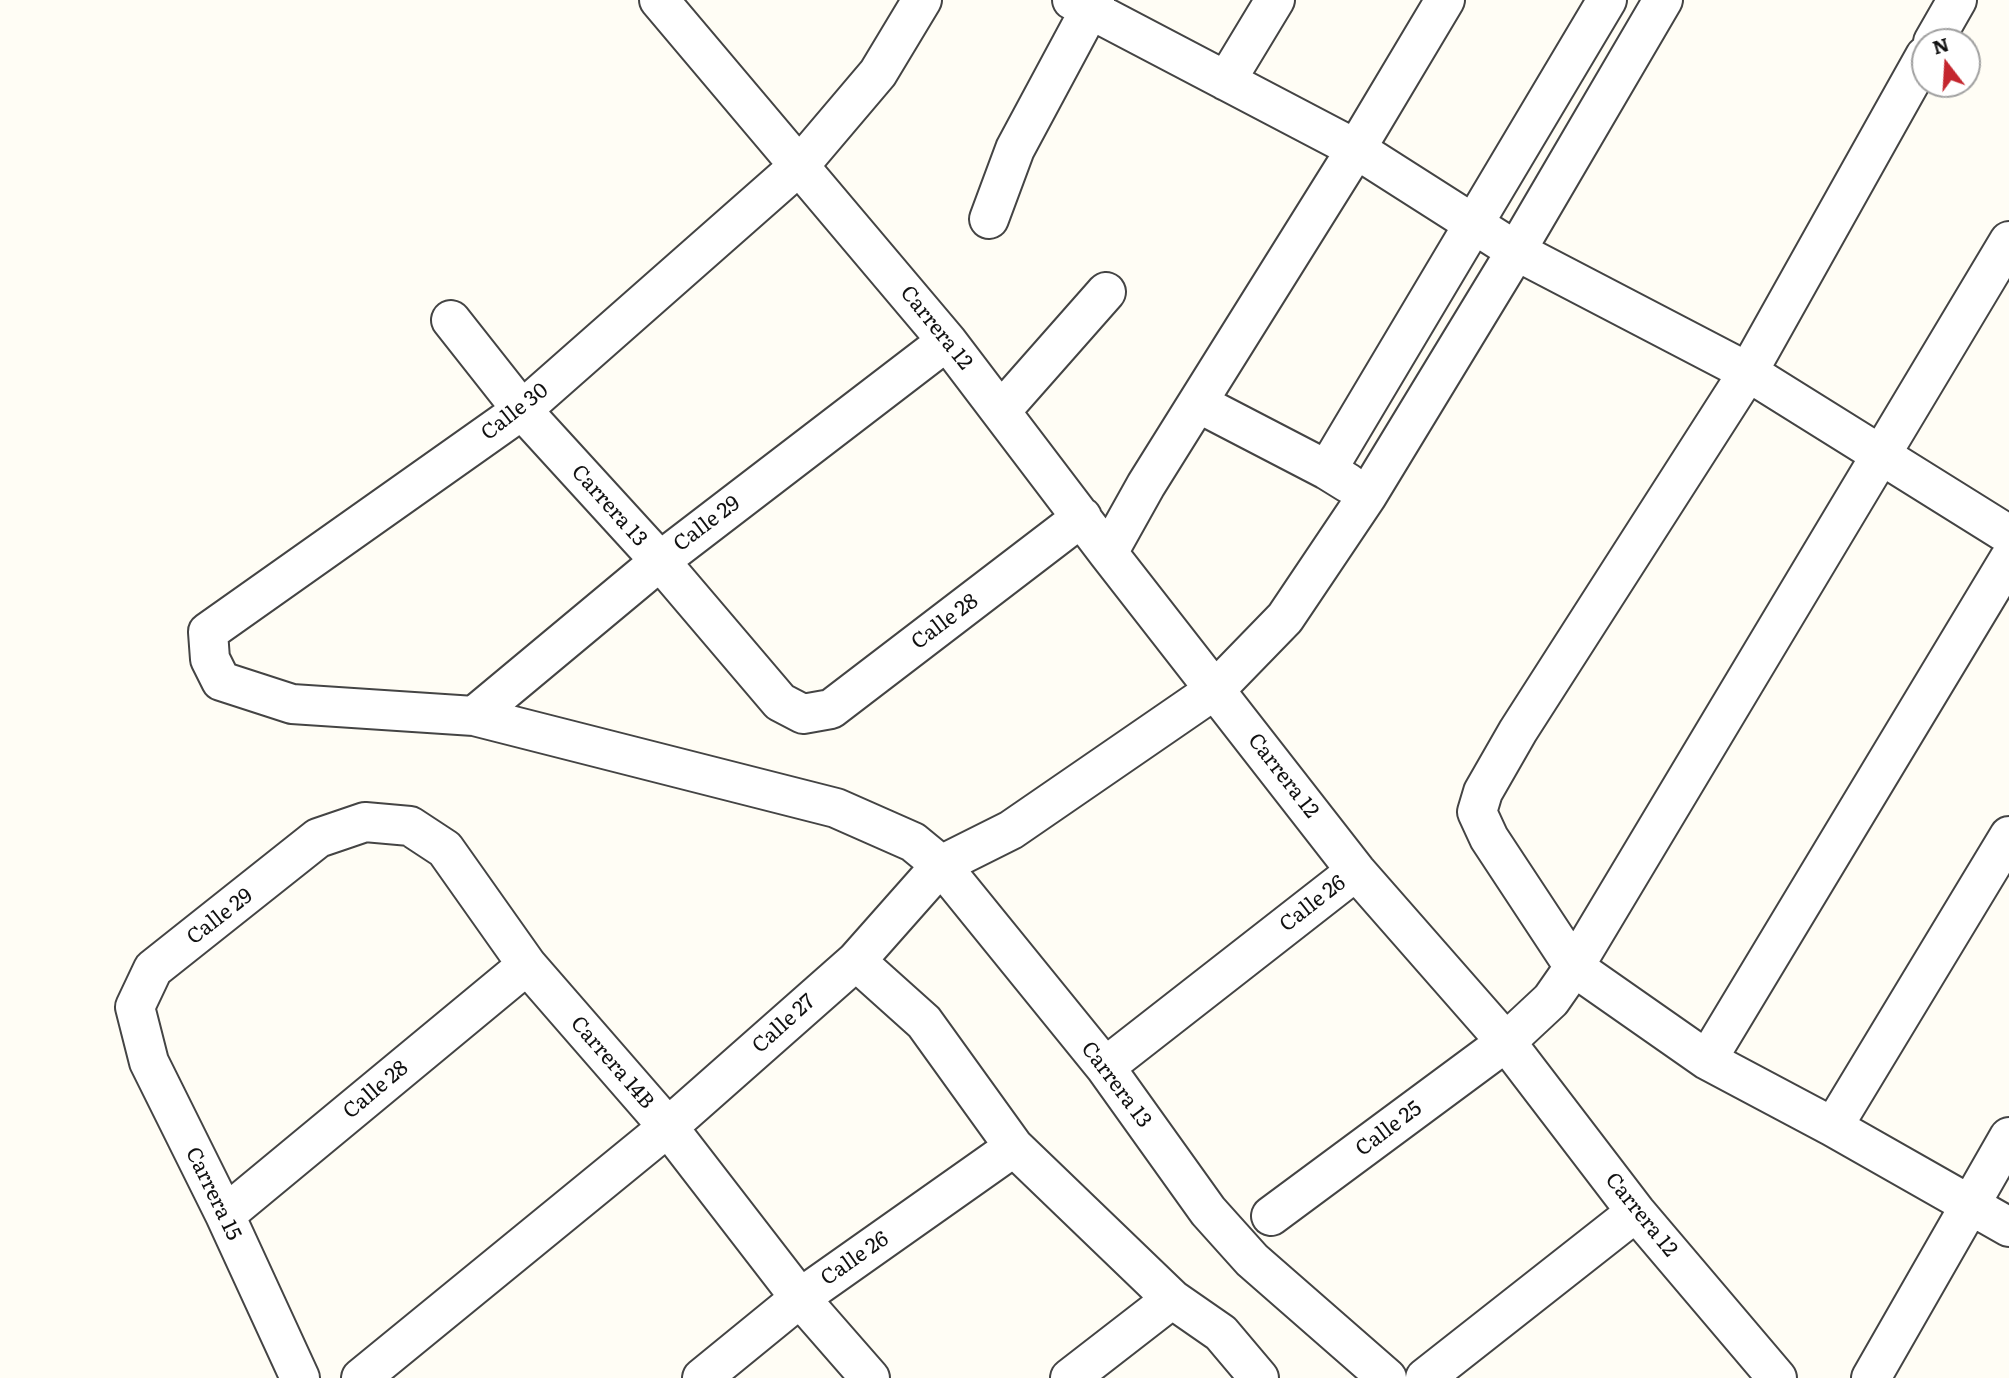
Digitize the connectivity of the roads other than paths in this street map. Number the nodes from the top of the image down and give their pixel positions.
1 (659, 0) edge
2 (922, 0) edge
3 (1275, 0) edge
4 (1445, 0) edge
5 (1607, 0) edge
6 (1663, 0) edge
7 (1956, 0) edge
8 (1085, 4) edge
9 (1941, 28) edge
10 (1226, 81) junction
11 (1911, 81) edge
12 (1356, 149) junction
13 (800, 165) junction
14 (989, 219) dead end
15 (1471, 224) junction
16 (2009, 241) edge
17 (1516, 251) junction
18 (1106, 292) dead end
19 (451, 320) dead end
20 (947, 341) junction
21 (1748, 372) junction
22 (1198, 403) junction
23 (522, 410) junction
24 (1001, 411) junction
25 (1879, 456) junction
26 (1327, 470) junction
27 (1367, 496) junction
28 (1082, 517) junction
29 (2009, 535) edge
30 (1108, 553) junction
31 (2009, 559) edge
32 (660, 561) junction
33 (208, 632) joint
34 (1216, 689) junction
35 (803, 715) joint
36 (474, 716) junction
37 (2009, 836) edge
38 (318, 838) joint
39 (941, 866) junction
40 (1356, 871) junction
41 (856, 961) junction
42 (527, 965) junction
43 (1574, 967) junction
44 (135, 1006) joint
45 (1506, 1042) junction
46 (1707, 1060) junction
47 (1105, 1067) junction
48 (668, 1127) junction
49 (1833, 1128) junction
50 (2009, 1137) edge
51 (1014, 1147) junction
52 (1970, 1205) junction
53 (1636, 1212) junction
54 (225, 1215) junction
55 (1271, 1216) dead end
56 (2009, 1227) edge
57 (800, 1298) junction
58 (1172, 1299) junction
59 (1775, 1377) edge
60 (300, 1378) edge
61 (361, 1378) edge
62 (702, 1378) edge
63 (870, 1378) edge
64 (1070, 1378) edge
65 (1259, 1378) edge
66 (1387, 1378) edge
67 (1425, 1378) edge
68 (1871, 1378) edge

1 - 13 street, Carrera 12
2 - 13 street, Calle 30
3 - 10 street
4 - 12 street
5 - 15 street
6 - 17 street, Calle 27
7 - 9 street
8 - 10 street
8 - 14 street
10 - 12 street
11 - 21 street
12 - 15 street
12 - 22 street
13 - 20 street, Carrera 12
13 - 23 street, Calle 30
15 - 17 street
15 - 26 street
16 - 25 street, Calle 25
17 - 21 street
17 - 27 street, Calle 27
18 - 24 street
19 - 23 street, Carrera 13
20 - 24 street, Carrera 12
20 - 32 street, Calle 29
21 - 25 street
21 - 43 street
22 - 26 street
22 - 30 street
23 - 32 street, Carrera 13
23 - 33 street, Calle 30
24 - 28 street, Carrera 12
25 - 29 street
25 - 43 street, Calle 25
26 - 27 street
27 - 34 street, Calle 27
28 - 30 street, Carrera 12
28 - 35 street, Calle 28
30 - 34 street, Carrera 12
31 - 46 street
32 - 35 street, Carrera 13
32 - 36 street, Calle 29
33 - 36 street, Carrera 13
34 - 39 street, Calle 27
34 - 40 street, Carrera 12
36 - 39 street, Carrera 13
37 - 49 street
38 - 42 street, Carrera 14B
38 - 44 street, Calle 29
39 - 41 street, Calle 27
39 - 47 street, Carrera 13
40 - 45 street, Carrera 12
40 - 47 street, Calle 26
41 - 48 street, Calle 27
41 - 51 street
42 - 48 street, Carrera 14B
42 - 54 street, Calle 28
43 - 45 street, Calle 25
43 - 46 street
44 - 54 street, Carrera 15
45 - 53 street, Carrera 12
45 - 55 street, Calle 25
46 - 49 street
47 - 66 street, Carrera 13
48 - 57 street, Carrera 14B
48 - 61 street, Calle 27
49 - 52 street
50 - 52 street
51 - 57 street, Calle 26
51 - 58 street
52 - 56 street
52 - 68 street
53 - 59 street, Carrera 12
53 - 67 street
54 - 60 street, Carrera 15
57 - 62 street, Calle 26
57 - 63 street, Carrera 14B
58 - 64 street
58 - 65 street

